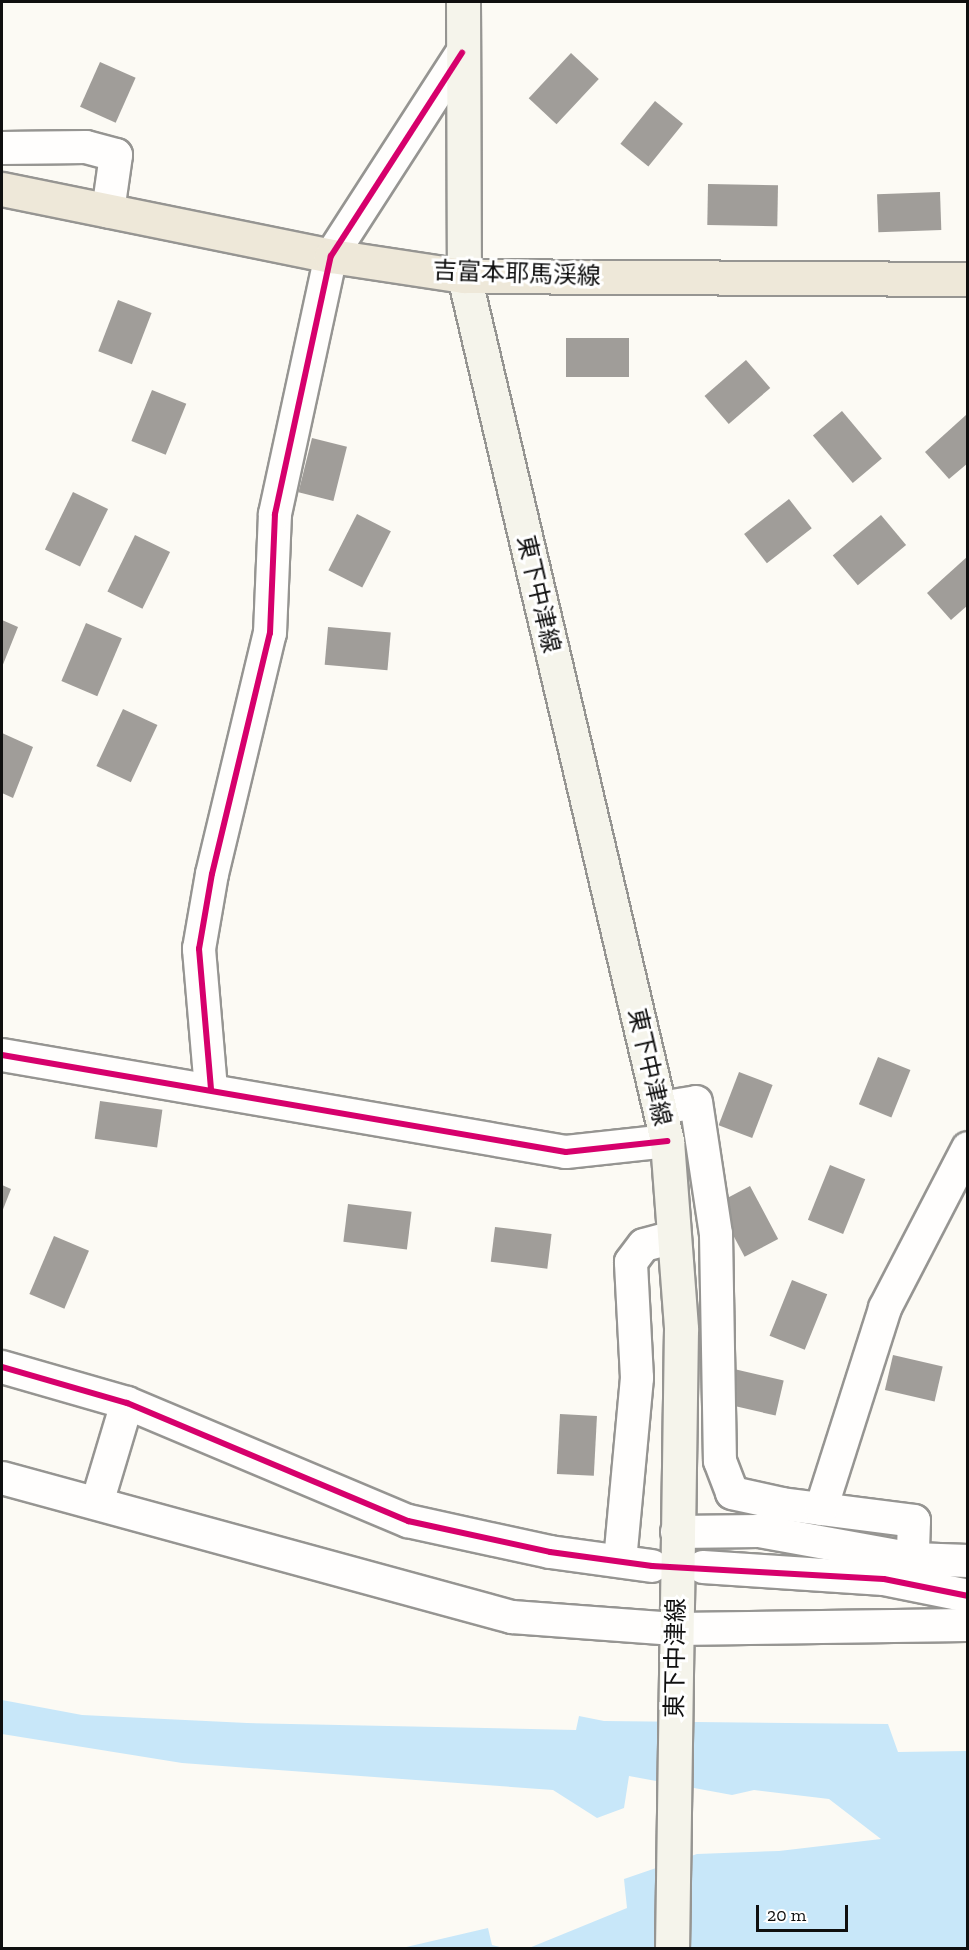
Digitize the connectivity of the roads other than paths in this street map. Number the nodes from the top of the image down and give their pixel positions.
1 (463, 2) edge
2 (462, 53) junction
3 (2, 148) edge
4 (2, 189) edge
5 (108, 211) junction
6 (331, 256) junction
7 (464, 276) junction
8 (968, 279) edge
9 (2, 1055) edge
10 (211, 1089) junction
11 (660, 1108) junction
12 (667, 1141) junction
13 (968, 1148) edge
14 (674, 1237) junction
15 (2, 1367) edge
16 (127, 1403) junction
17 (2, 1478) edge
18 (97, 1503) junction
19 (821, 1509) junction
20 (677, 1532) junction
21 (620, 1561) junction
22 (968, 1561) edge
23 (652, 1566) dead end
24 (704, 1568) dead end
25 (910, 1571) junction
26 (968, 1596) edge
27 (968, 1625) edge
28 (675, 1629) junction
29 (672, 1948) edge

1 - 2 main road, 東下中津線
2 - 6 street
2 - 7 main road, 東下中津線
3 - 5 street
4 - 5 main road, 吉富本耶馬渓線
5 - 6 main road, 吉富本耶馬渓線
6 - 7 main road, 吉富本耶馬渓線
6 - 10 street
7 - 8 main road, 吉富本耶馬渓線
7 - 11 main road, 東下中津線
9 - 10 street
10 - 12 street
11 - 12 main road, 東下中津線
11 - 19 street
12 - 14 main road, 東下中津線
13 - 19 street
14 - 20 main road, 東下中津線
14 - 21 street
15 - 16 street
16 - 18 street
16 - 21 street
17 - 18 street
18 - 28 street
19 - 25 street
20 - 25 street
20 - 28 main road, 東下中津線
21 - 23 street
22 - 25 street
24 - 25 street
25 - 26 street
27 - 28 street
28 - 29 main road, 東下中津線

